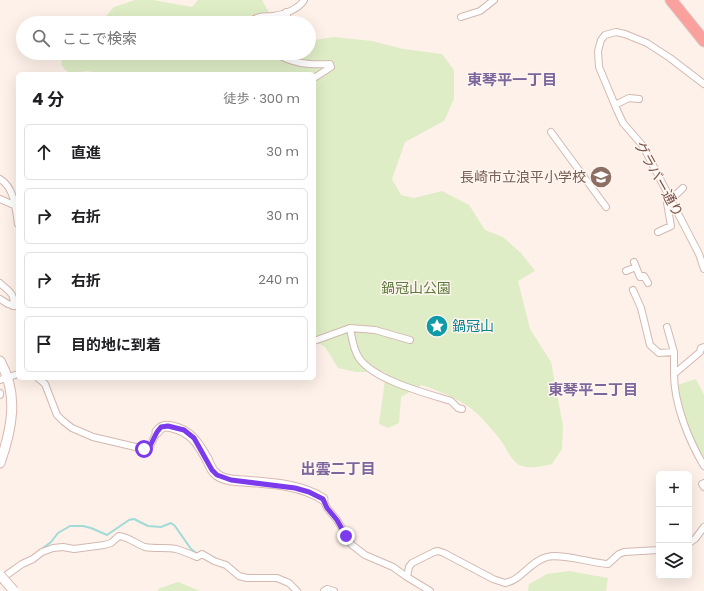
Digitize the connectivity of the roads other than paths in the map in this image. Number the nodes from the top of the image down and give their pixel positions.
1 (304, 0) edge
2 (494, 0) edge
3 (671, 0) edge
4 (286, 12) junction
5 (275, 16) edge
6 (287, 16) edge
7 (460, 17) dead end
8 (704, 41) edge
9 (288, 60) edge
10 (316, 77) edge
11 (704, 84) edge
12 (640, 99) dead end
13 (615, 105) junction
14 (551, 132) dead end
15 (0, 179) edge
16 (683, 188) dead end
17 (0, 199) edge
18 (671, 199) junction
19 (16, 203) edge
20 (16, 205) edge
21 (606, 207) dead end
22 (658, 232) dead end
23 (704, 269) edge
24 (626, 271) dead end
25 (0, 283) edge
26 (648, 283) dead end
27 (633, 290) dead end
28 (0, 299) edge
29 (16, 307) edge
30 (667, 327) dead end
31 (350, 328) junction
32 (316, 340) edge
33 (410, 340) dead end
34 (704, 346) edge
35 (674, 352) junction
36 (0, 362) edge
37 (674, 374) junction
38 (16, 375) edge
39 (4, 379) edge
40 (40, 380) edge
41 (48, 380) edge
42 (45, 384) junction
43 (462, 409) dead end
44 (157, 432) joint
45 (0, 463) edge
46 (704, 466) edge
47 (704, 483) edge
48 (704, 487) edge
49 (323, 499) joint
50 (704, 527) edge
51 (692, 541) edge
52 (656, 550) edge
53 (0, 575) edge
54 (406, 577) junction
55 (0, 580) edge
56 (14, 591) edge
57 (297, 591) edge
58 (324, 591) edge
59 (334, 591) edge
60 (430, 591) edge

1 - 4 street
2 - 7 street
3 - 8 highway
4 - 5 street
4 - 6 street
9 - 10 street
11 - 13 street, グラバー通り
12 - 13 street
13 - 18 street, グラバー通り
14 - 21 street
15 - 19 street
16 - 18 street
17 - 20 street
18 - 22 street
18 - 23 street, グラバー通り
24 - 26 street
25 - 29 street
27 - 35 street
28 - 29 street
30 - 35 street
31 - 32 street
31 - 33 street
31 - 43 street
34 - 37 street
35 - 37 street
36 - 39 street
37 - 46 street
38 - 39 street
39 - 45 street
40 - 42 street
41 - 42 street
42 - 44 street
44 - 49 street
47 - 48 street
49 - 54 street
50 - 51 street
52 - 54 street
53 - 56 street, bridge
54 - 60 street
55 - 57 street
58 - 59 street

